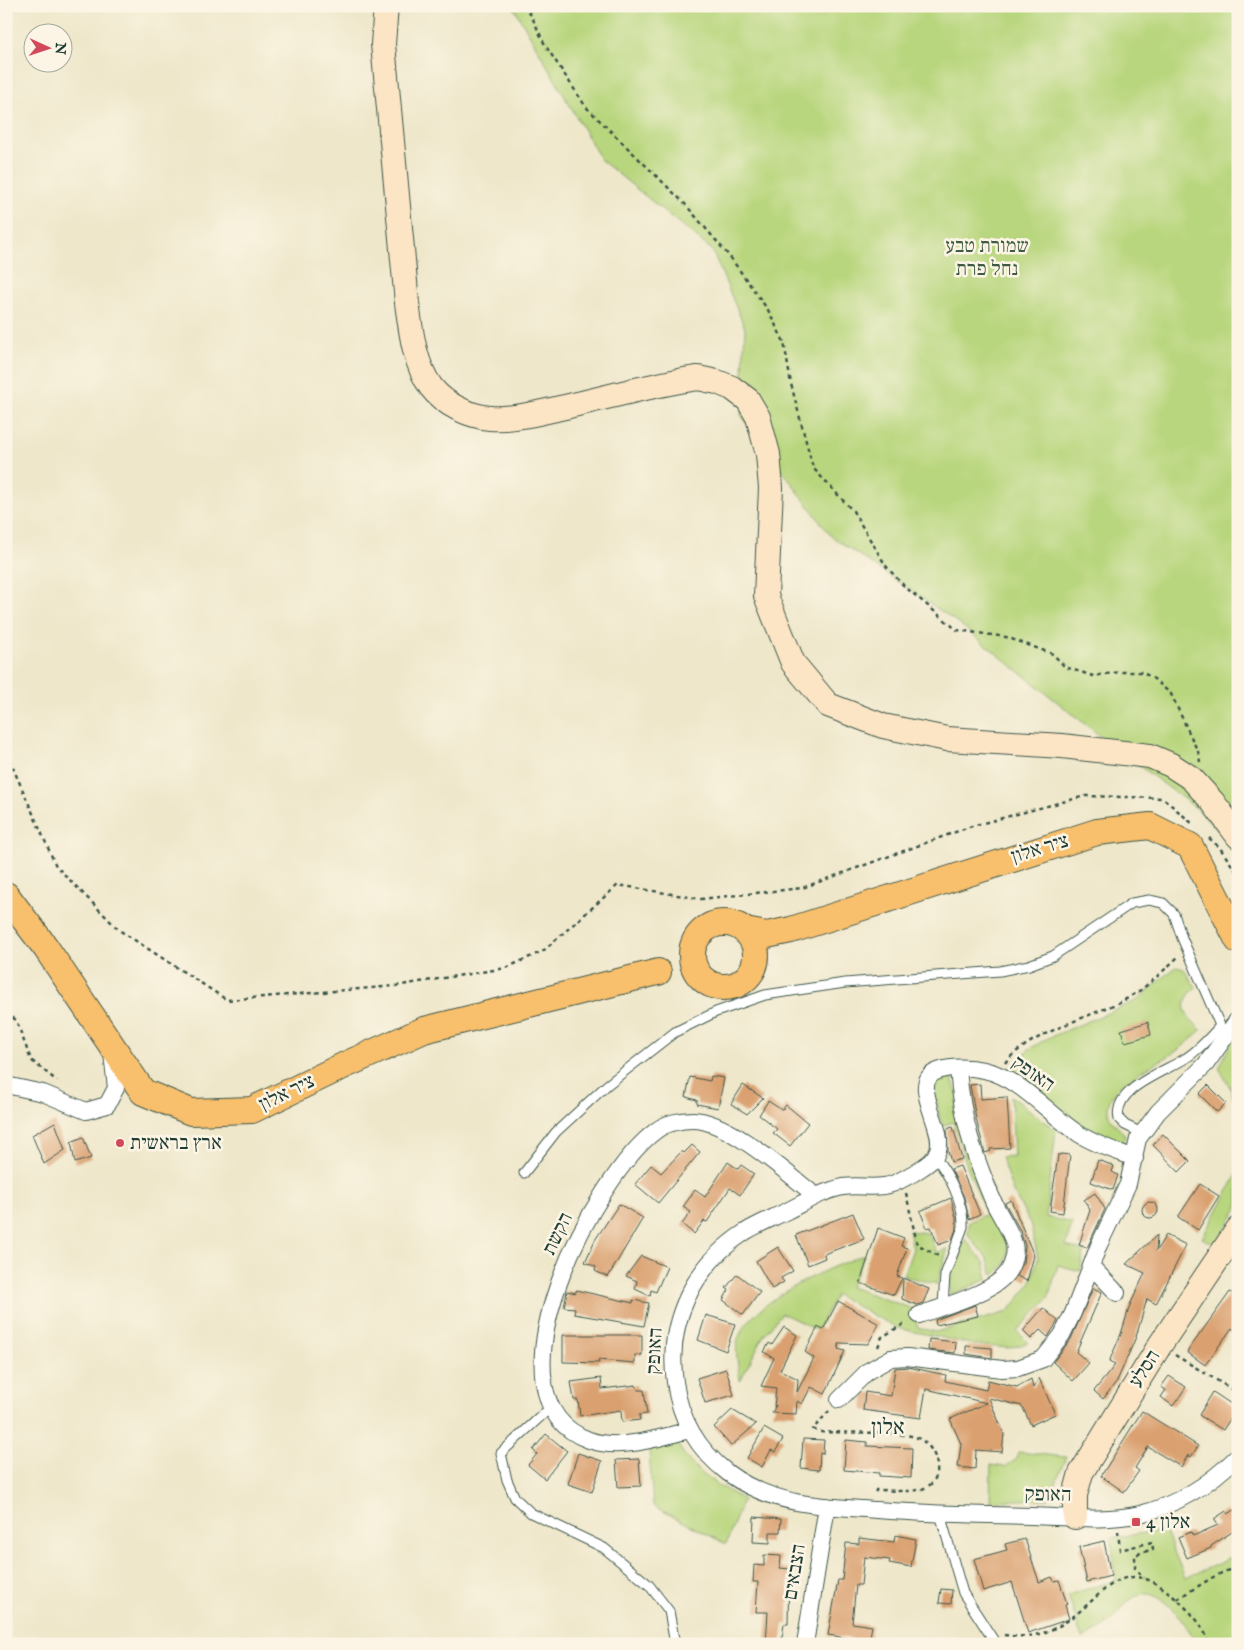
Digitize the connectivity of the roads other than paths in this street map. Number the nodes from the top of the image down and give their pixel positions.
1 (386, 6) edge
2 (1238, 836) edge
3 (6, 895) edge
4 (791, 930) junction
5 (745, 931) junction
6 (1238, 940) edge
7 (693, 947) junction
8 (754, 964) junction
9 (658, 972) junction
10 (698, 974) junction
11 (1238, 1019) edge
12 (1223, 1032) junction
13 (112, 1045) junction
14 (958, 1069) junction
15 (6, 1085) edge
16 (1142, 1133) junction
17 (935, 1157) junction
18 (1135, 1158) junction
19 (524, 1173) dead end
20 (816, 1196) junction
21 (1238, 1229) edge
22 (1091, 1266) junction
23 (1117, 1293) dead end
24 (944, 1305) junction
25 (919, 1315) road end
26 (839, 1400) road end
27 (551, 1407) junction
28 (690, 1430) junction
29 (1238, 1456) edge
30 (827, 1506) junction
31 (940, 1514) junction
32 (1075, 1517) junction
33 (675, 1644) edge
34 (805, 1644) edge
35 (996, 1644) edge

1 - 2 street
3 - 13 main road, ציר אלון
4 - 5 main road, ציר אלון
4 - 6 main road, ציר אלון
4 - 8 main road, ציר אלון
5 - 7 main road
5 - 8 main road
7 - 9 main road, ציר אלון
7 - 10 main road
8 - 10 main road
9 - 10 main road, ציר אלון
9 - 13 main road, ציר אלון
11 - 12 street
12 - 16 street
12 - 16 lane
12 - 19 lane
13 - 15 street
14 - 17 street, האופק
14 - 18 street, האופק
14 - 24 street
16 - 18 street
17 - 20 street, האופק
17 - 24 lane
18 - 22 street
20 - 27 street, הקשת
20 - 28 street, האופק
21 - 32 street, הסלע
22 - 23 street
22 - 26 street
24 - 25 street
27 - 28 street, הקשת
27 - 33 lane
28 - 30 street, האופק
29 - 32 street, האופק
30 - 31 street, האופק
30 - 34 street, הצבאים
31 - 32 street, האופק
31 - 35 lane

